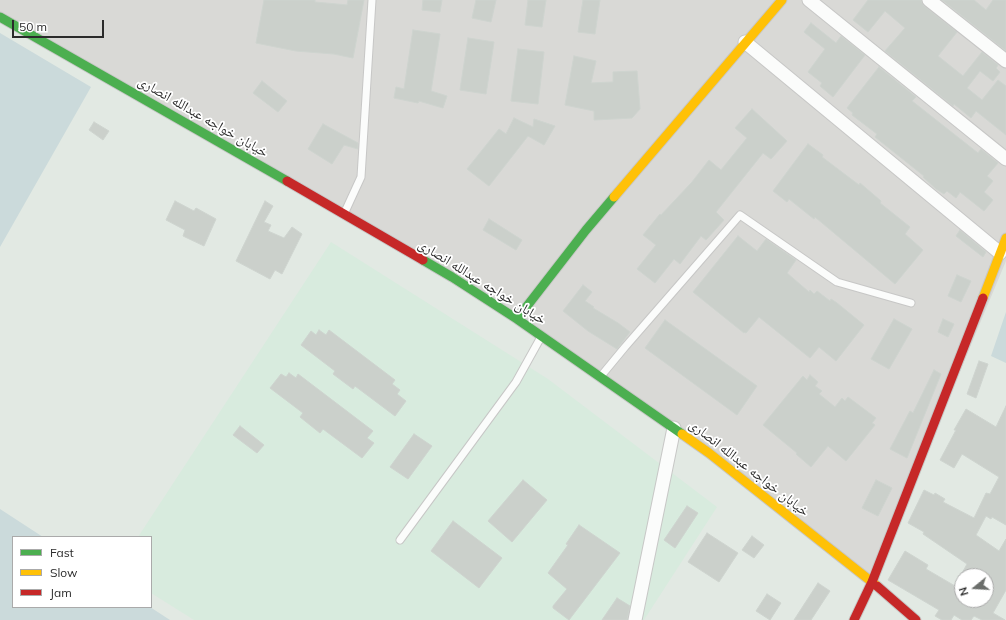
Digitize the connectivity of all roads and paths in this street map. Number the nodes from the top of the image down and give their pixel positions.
1 (372, 0) edge
2 (782, 0) edge
3 (809, 0) edge
4 (929, 0) edge
5 (0, 17) edge
6 (745, 42) junction
7 (1006, 61) edge
8 (1006, 159) edge
9 (344, 214) junction
10 (1006, 238) edge
11 (1000, 253) junction
12 (911, 303) dead end
13 (517, 319) junction
14 (542, 336) junction
15 (601, 376) junction
16 (674, 428) junction
17 (400, 540) dead end
18 (872, 582) junction
19 (635, 620) edge
20 (854, 620) edge
21 (916, 620) edge

1 - 9 lane
2 - 6 street
3 - 8 street
4 - 7 street
5 - 9 street, خیابان خواجه عبدالله انصاری
6 - 11 street
6 - 13 street
9 - 13 street, خیابان خواجه عبدالله انصاری
10 - 11 street
11 - 18 street
12 - 15 lane
13 - 14 street, خیابان خواجه عبدالله انصاری
14 - 15 street, خیابان خواجه عبدالله انصاری
14 - 17 lane
15 - 16 street, خیابان خواجه عبدالله انصاری
16 - 18 street, خیابان خواجه عبدالله انصاری
16 - 19 street
18 - 20 street
18 - 21 street, خیابان خواجه عبدالله انصاری

